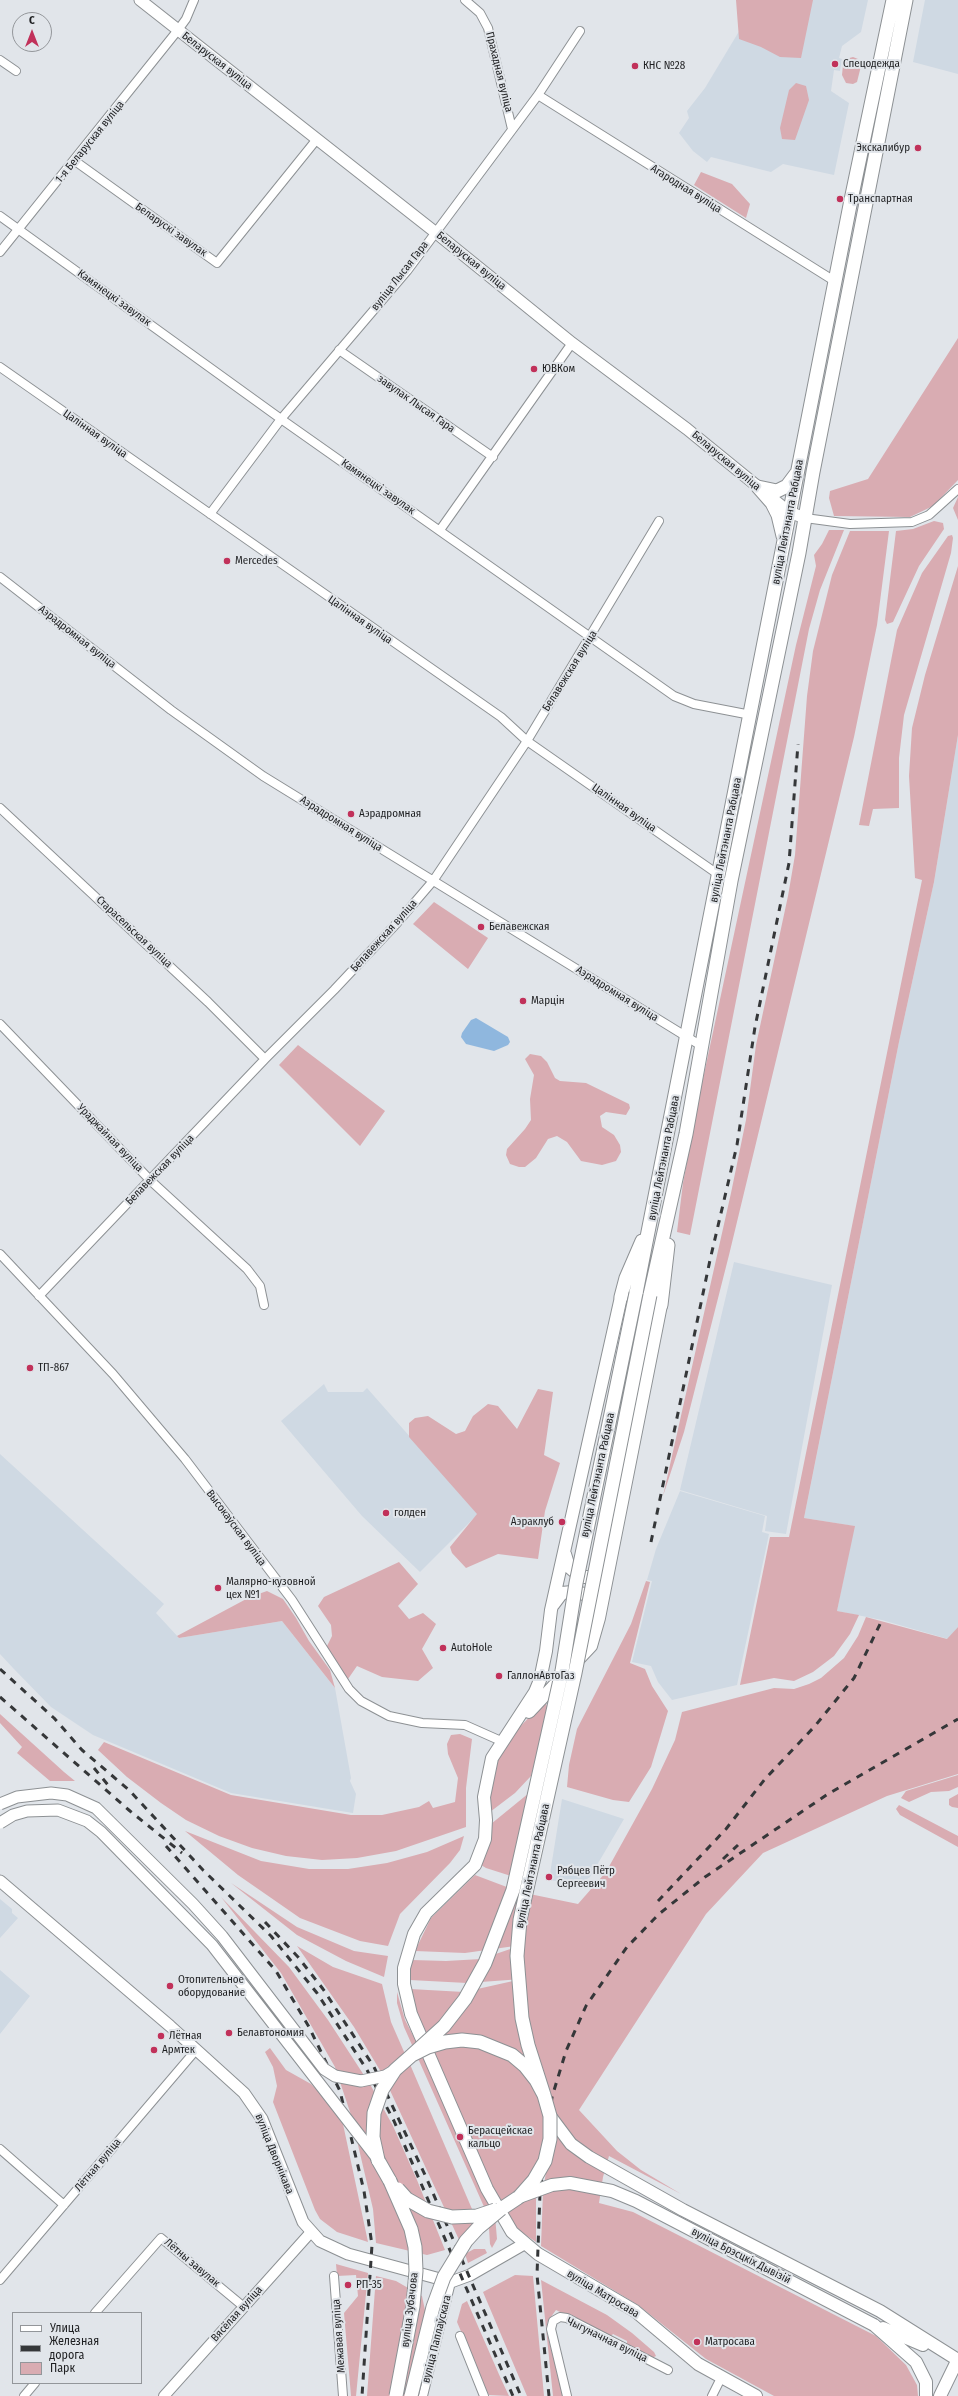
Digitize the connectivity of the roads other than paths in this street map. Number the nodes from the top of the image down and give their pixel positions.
1 (140, 0) edge
2 (194, 0) edge
3 (465, 0) edge
4 (893, 0) edge
5 (906, 0) edge
6 (178, 30) junction
7 (580, 31) dead end
8 (0, 60) edge
9 (16, 71) dead end
10 (538, 95) junction
11 (512, 129) junction
12 (317, 139) junction
13 (74, 162) junction
14 (0, 216) edge
15 (18, 229) junction
16 (435, 232) junction
17 (0, 252) edge
18 (836, 282) junction
19 (572, 343) junction
20 (339, 350) junction
21 (0, 367) edge
22 (281, 419) junction
23 (493, 457) junction
24 (798, 469) junction
25 (758, 488) junction
26 (958, 489) edge
27 (789, 512) junction
28 (210, 514) junction
29 (805, 518) junction
30 (659, 521) dead end
31 (440, 530) junction
32 (784, 542) junction
33 (0, 577) edge
34 (591, 638) junction
35 (751, 715) junction
36 (527, 741) junction
37 (0, 808) edge
38 (718, 875) junction
39 (432, 880) junction
40 (0, 1024) edge
41 (688, 1038) junction
42 (700, 1045) junction
43 (265, 1059) junction
44 (151, 1180) junction
45 (671, 1204) junction
46 (652, 1221) junction
47 (0, 1254) edge
48 (39, 1296) junction
49 (621, 1297) joint
50 (264, 1305) dead end
51 (661, 1305) joint
52 (565, 1551) junction
53 (610, 1563) junction
54 (551, 1610) junction
55 (599, 1618) junction
56 (501, 1740) junction
57 (0, 1804) edge
58 (0, 1823) edge
59 (0, 1881) edge
60 (196, 2050) junction
61 (412, 2055) junction
62 (395, 2070) junction
63 (544, 2095) junction
64 (550, 2116) junction
65 (0, 2149) edge
66 (378, 2160) junction
67 (390, 2181) junction
68 (519, 2197) junction
69 (64, 2205) junction
70 (501, 2209) junction
71 (311, 2232) junction
72 (524, 2244) junction
73 (334, 2276) dead end
74 (0, 2280) edge
75 (451, 2282) junction
76 (244, 2307) junction
77 (96, 2312) edge
78 (874, 2325) junction
79 (460, 2336) dead end
80 (958, 2359) edge
81 (668, 2370) dead end
82 (721, 2378) junction
83 (34, 2384) edge
84 (24, 2396) edge
85 (164, 2396) edge
86 (343, 2396) edge
87 (396, 2396) edge
88 (411, 2396) edge
89 (423, 2396) edge
90 (484, 2396) edge
91 (567, 2396) edge
92 (712, 2396) edge
93 (756, 2396) edge
94 (926, 2396) edge
95 (940, 2396) edge

1 - 6 main road, Беларуская вуліца
2 - 6 street, 1-я Беларуская вуліца
3 - 11 street, Прахадная вуліца
4 - 18 highway, вуліца Лейтэнанта Рабцава
5 - 29 highway, вуліца Лейтэнанта Рабцава
6 - 12 main road, Беларуская вуліца
6 - 13 street, 1-я Беларуская вуліца
7 - 10 street, вуліца Лысая Гара
8 - 9 street
10 - 11 street, вуліца Лысая Гара
10 - 18 street, Агародная вуліца
11 - 16 street, вуліца Лысая Гара
12 - 13 street, Беларускі завулак
12 - 16 main road, Беларуская вуліца
13 - 15 street, 1-я Беларуская вуліца
14 - 15 street, Камянецкі завулак
15 - 17 street, 1-я Беларуская вуліца
15 - 22 street, Камянецкі завулак
16 - 19 main road, Беларуская вуліца
16 - 20 street, вуліца Лысая Гара
18 - 24 highway, вуліца Лейтэнанта Рабцава
19 - 23 street
19 - 25 main road, Беларуская вуліца
20 - 22 street, вуліца Лысая Гара
20 - 23 street, завулак Лысая Гара
21 - 28 street, Цалінная вуліца
22 - 28 street, вуліца Лысая Гара
22 - 31 street, Камянецкі завулак
23 - 31 street
24 - 25 highway
24 - 27 highway, вуліца Лейтэнанта Рабцава
25 - 27 main road, Беларуская вуліца
25 - 32 highway
26 - 29 street, вуліца Лейтэнанта Рабцава
27 - 29 main road, Беларуская вуліца
27 - 32 highway, вуліца Лейтэнанта Рабцава
28 - 36 street, Цалінная вуліца
29 - 42 highway, вуліца Лейтэнанта Рабцава
30 - 34 street, Белавежская вуліца
31 - 34 street, Камянецкі завулак
32 - 35 highway, вуліца Лейтэнанта Рабцава
33 - 39 street, Аэрадромная вуліца
34 - 35 street, Камянецкі завулак
34 - 36 street, Белавежская вуліца
35 - 38 highway, вуліца Лейтэнанта Рабцава
36 - 38 street, Цалінная вуліца
36 - 39 street, Белавежская вуліца
37 - 43 street, Старасельская вуліца
38 - 41 highway, вуліца Лейтэнанта Рабцава
39 - 41 street, Аэрадромная вуліца
39 - 43 street, Белавежская вуліца
40 - 44 street, Ураджайная вуліца
41 - 42 street, Аэрадромная вуліца
41 - 46 highway, вуліца Лейтэнанта Рабцава
42 - 45 highway, вуліца Лейтэнанта Рабцава
43 - 44 street, Белавежская вуліца
44 - 48 street, Белавежская вуліца
44 - 50 street, Ураджайная вуліца
45 - 51 highway
45 - 63 highway, вуліца Лейтэнанта Рабцава, bridge
46 - 49 highway
46 - 61 highway, вуліца Лейтэнанта Рабцава, bridge
47 - 48 street, Высокаўская вуліца
48 - 56 street, Высокаўская вуліца
49 - 52 main road, вуліца Лейтэнанта Рабцава
51 - 53 main road
52 - 53 main road
52 - 54 main road, вуліца Лейтэнанта Рабцава
53 - 55 main road
54 - 55 main road
54 - 56 main road, вуліца Лейтэнанта Рабцава
55 - 56 main road
56 - 72 main road, вуліца Матросава
57 - 62 main road, bridge
58 - 66 main road, bridge
59 - 60 main road, вуліца Дворнікава
60 - 69 street, Лётная вуліца
60 - 71 main road, вуліца Дворнікава
61 - 62 highway, вуліца Лейтэнанта Рабцава, bridge
61 - 63 highway, bridge
62 - 66 highway, вуліца Лейтэнанта Рабцава, bridge
63 - 64 highway, bridge
64 - 68 highway, bridge
64 - 80 main road, вуліца Брэсцкіх Дывізій
65 - 69 street
66 - 67 highway, вуліца Лейтэнанта Рабцава
67 - 70 highway, bridge
67 - 87 highway, вуліца Зубачова, bridge
68 - 70 highway
68 - 78 main road, вуліца Брэсцкіх Дывізій, bridge
69 - 74 street, Лётная вуліца
70 - 88 highway, вуліца Зубачова, bridge
71 - 75 main road, вуліца Дворнікава
71 - 76 street, Вясёлая вуліца
72 - 75 main road
72 - 82 main road, вуліца Матросава
73 - 86 street, Межавая вуліца
75 - 89 street, вуліца Паплаўскага
76 - 77 street, Лётны завулак
76 - 85 street, Вясёлая вуліца
78 - 80 main road, вуліца Брэсцкіх Дывізій
78 - 94 main road
79 - 90 street
80 - 95 main road
81 - 91 street, Чыгуначная вуліца
82 - 92 street
82 - 93 main road, вуліца Матросава
83 - 84 street

